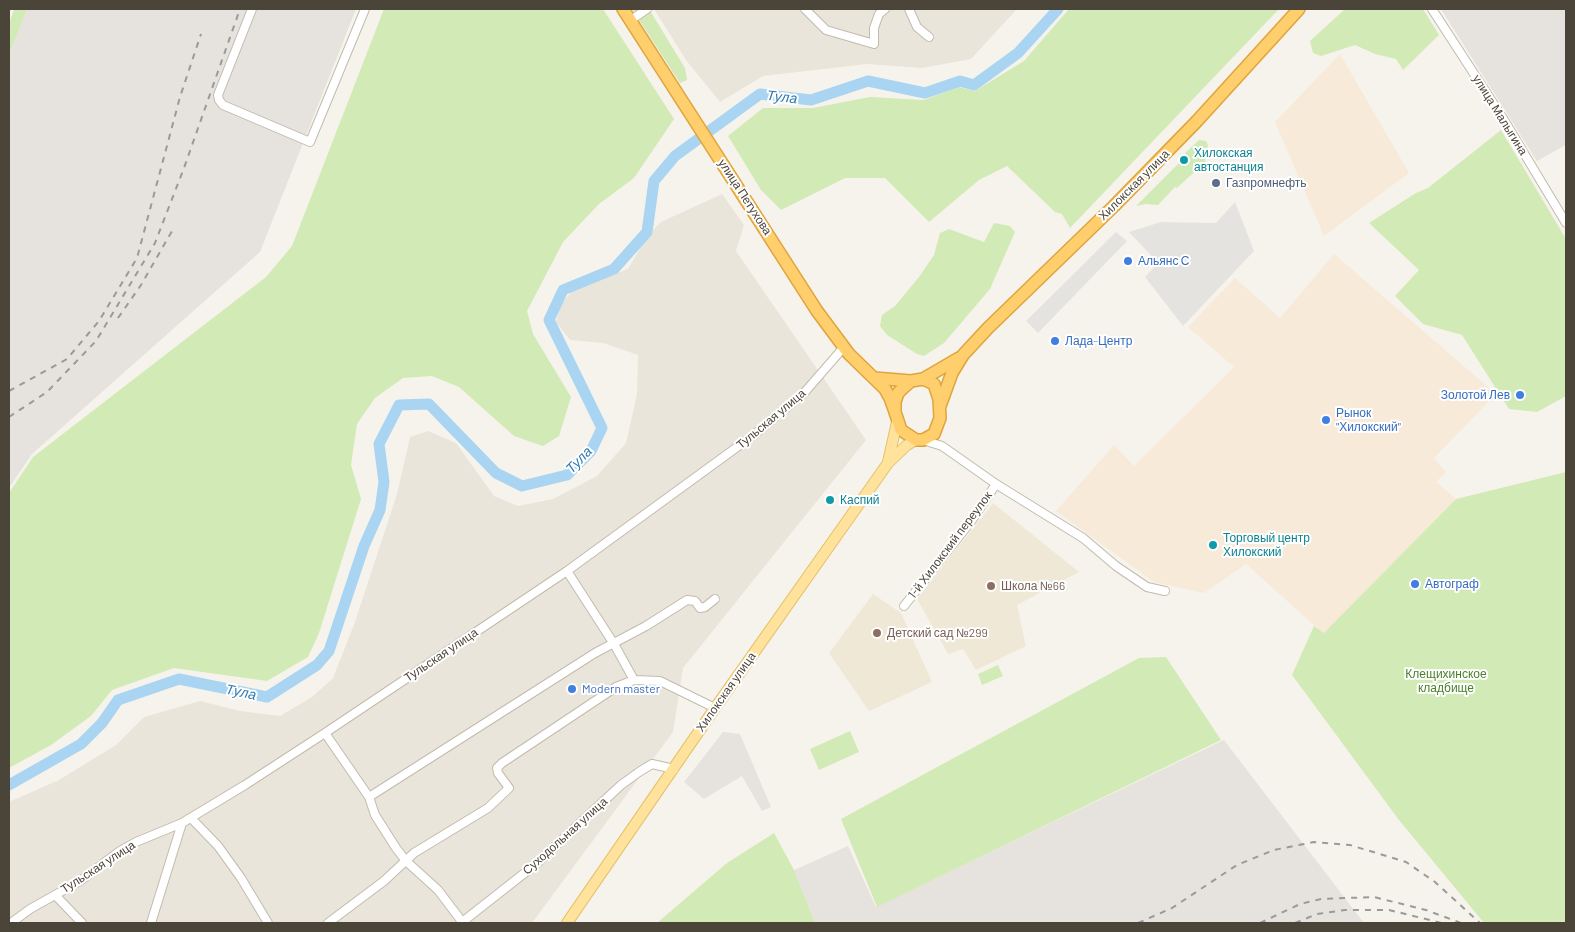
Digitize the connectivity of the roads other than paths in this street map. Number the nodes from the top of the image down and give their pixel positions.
1 (252, 9) edge
2 (365, 9) edge
3 (623, 9) edge
4 (647, 9) edge
5 (805, 9) edge
6 (885, 9) edge
7 (909, 9) edge
8 (1299, 9) edge
9 (1432, 9) edge
10 (631, 20) junction
11 (929, 37) dead end
12 (1566, 223) edge
13 (844, 347) junction
14 (963, 355) junction
15 (874, 378) junction
16 (923, 379) junction
17 (911, 381) junction
18 (940, 406) junction
19 (896, 417) junction
20 (937, 428) junction
21 (920, 440) junction
22 (942, 446) junction
23 (888, 463) junction
24 (996, 484) junction
25 (567, 571) junction
26 (1165, 591) dead end
27 (715, 599) dead end
28 (904, 606) dead end
29 (614, 644) junction
30 (634, 680) junction
31 (715, 708) junction
32 (325, 733) junction
33 (674, 769) junction
34 (369, 797) junction
35 (191, 818) junction
36 (182, 823) junction
37 (406, 861) junction
38 (55, 895) junction
39 (11, 923) edge
40 (82, 923) edge
41 (151, 923) edge
42 (268, 923) edge
43 (328, 923) edge
44 (462, 923) edge
45 (568, 923) edge

1 - 2 street
3 - 10 highway, улица Петухова
4 - 10 street
5 - 6 street
7 - 11 street
8 - 14 highway, Хилокская улица
9 - 12 street, улица Малыгина
10 - 13 highway, улица Петухова
13 - 15 highway, улица Петухова
13 - 25 street, Тульская улица
14 - 16 highway
14 - 18 highway
15 - 17 highway
15 - 19 highway, улица Петухова
16 - 17 highway
16 - 18 highway
17 - 19 highway
18 - 20 highway
19 - 21 highway
19 - 23 main road
20 - 21 highway
20 - 22 street
21 - 22 street
21 - 23 main road
22 - 24 street
23 - 31 main road, Хилокская улица
24 - 26 street
24 - 28 street, 1-й Хилокский переулок
25 - 29 street
25 - 32 street, Тульская улица
27 - 29 street
29 - 30 street
29 - 34 street
30 - 31 street
30 - 37 street
31 - 33 main road, Хилокская улица
32 - 34 street
32 - 35 street, Тульская улица
33 - 44 street, Суходольная улица
33 - 45 main road, Хилокская улица
34 - 37 street
35 - 36 street, Тульская улица
35 - 42 street
36 - 38 street, Тульская улица
36 - 41 street
37 - 43 street
37 - 44 street
38 - 39 street, Тульская улица
38 - 40 street

